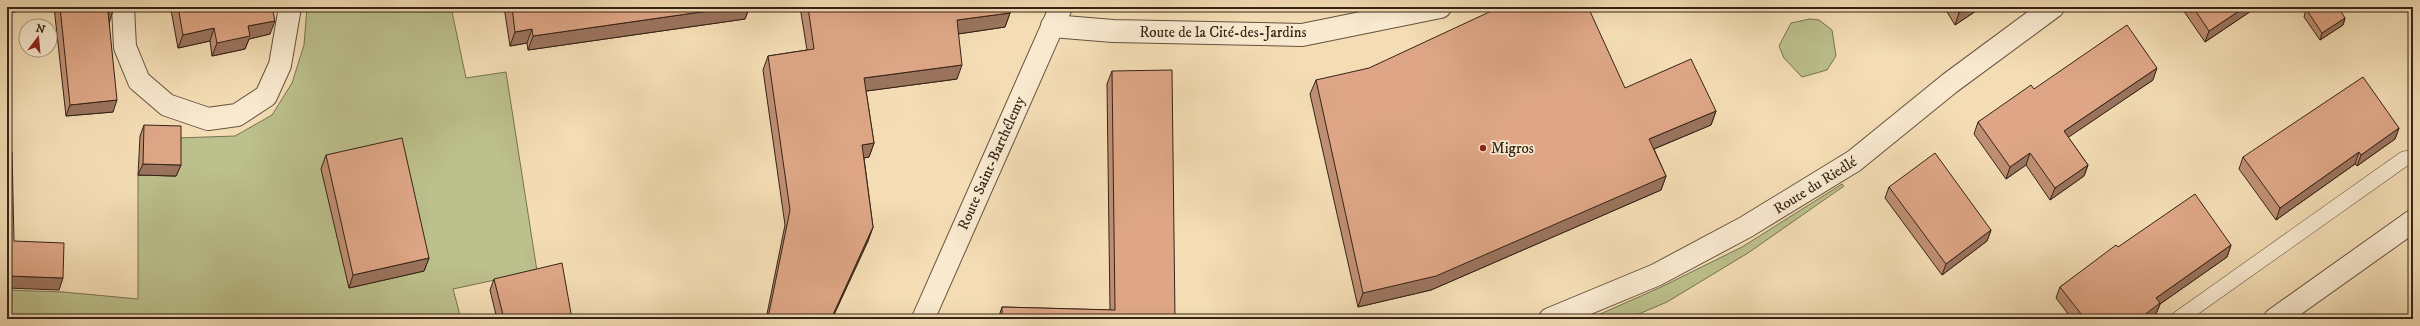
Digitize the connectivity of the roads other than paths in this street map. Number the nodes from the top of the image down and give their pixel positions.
1 (123, 7) edge
2 (1440, 7) edge
3 (2053, 7) edge
4 (286, 12) edge
5 (1057, 16) edge
6 (2413, 157) edge
7 (2413, 221) edge
8 (923, 319) edge
9 (1550, 319) edge
10 (2178, 319) edge
11 (2275, 319) edge

1 - 4 street
2 - 5 street, Route de la Cité-des-Jardins
3 - 9 street, Route du Riedlé
5 - 8 street, Route Saint-Barthélemy
6 - 10 lane
7 - 11 street

